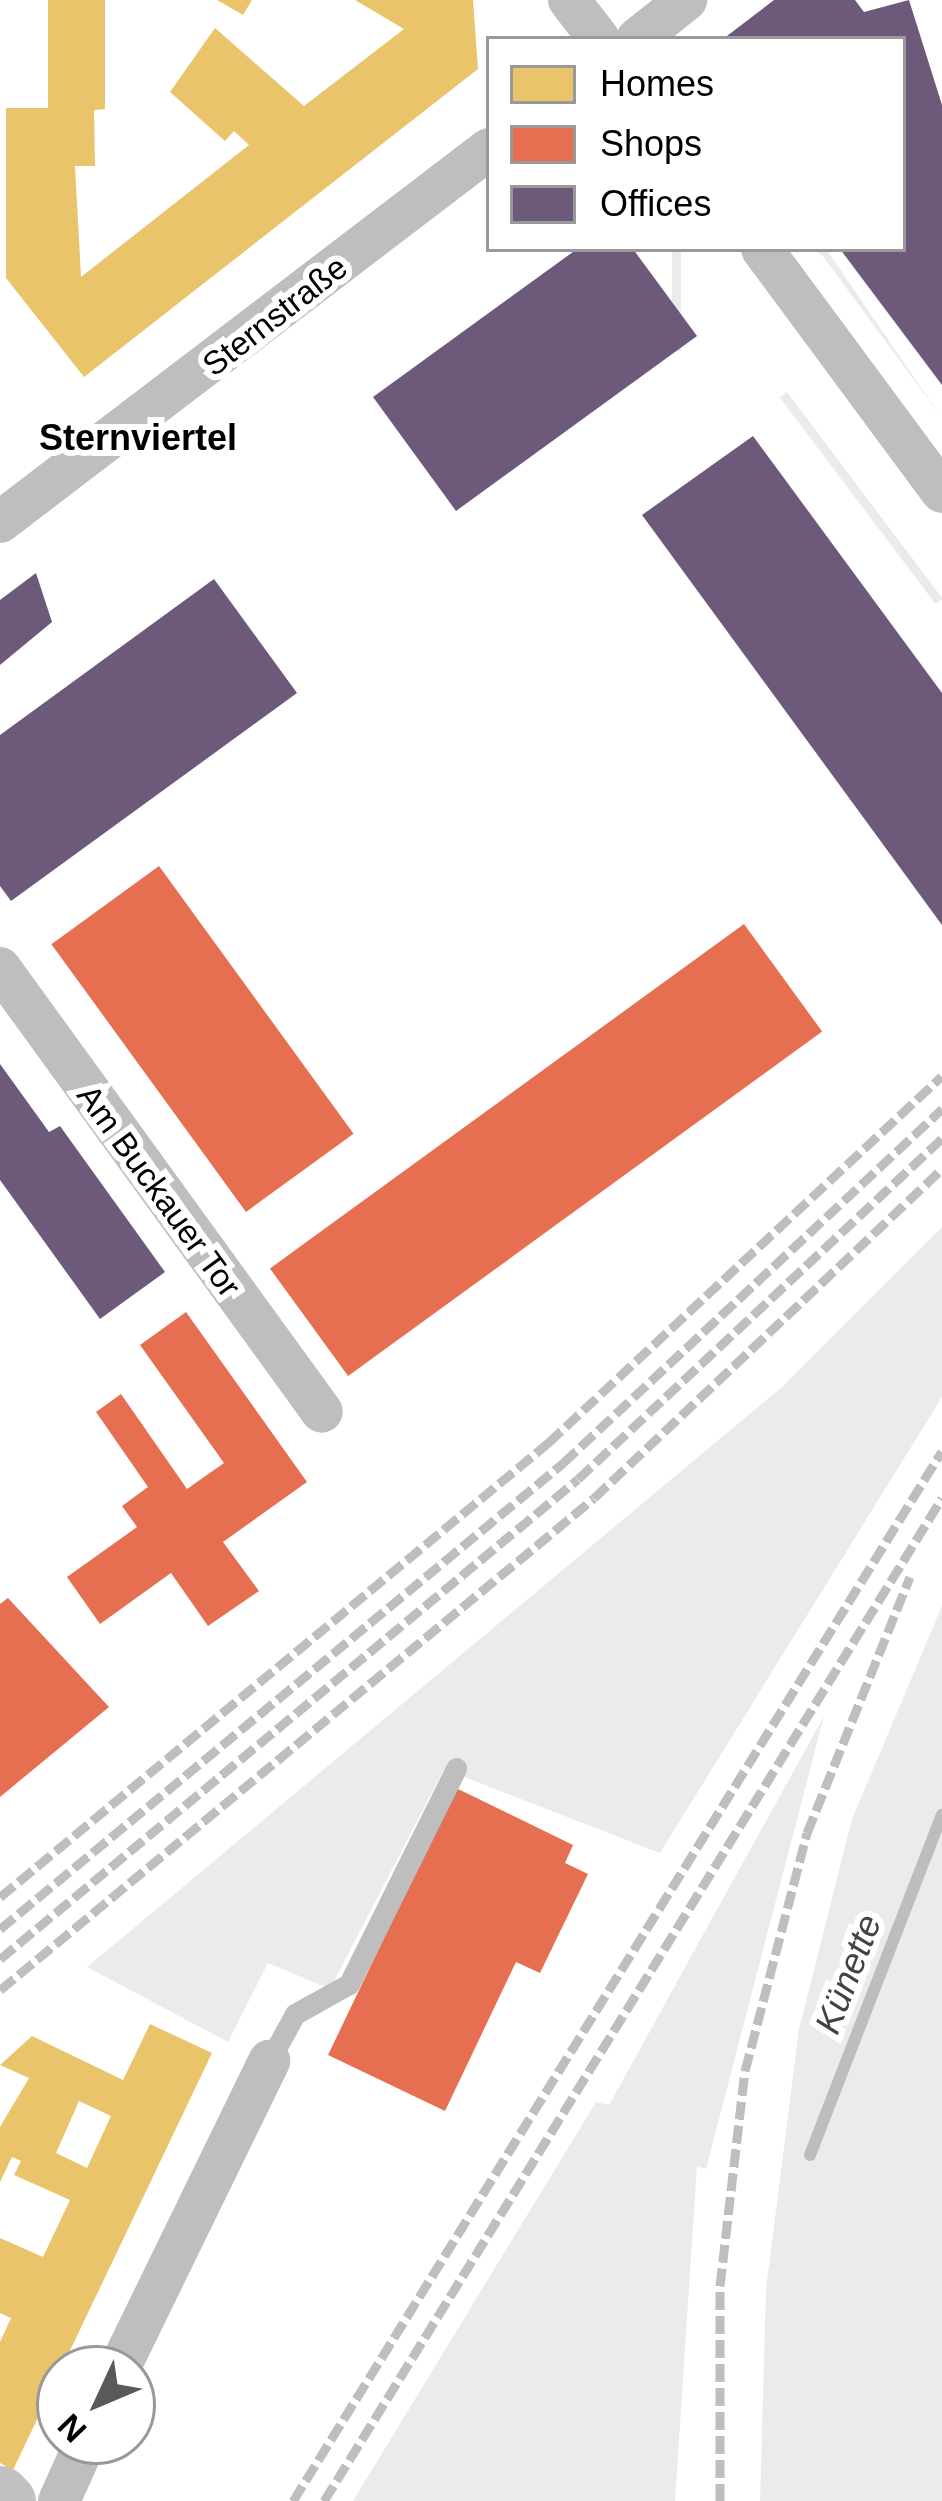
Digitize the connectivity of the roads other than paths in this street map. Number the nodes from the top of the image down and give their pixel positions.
1 (568, 0) edge
2 (686, 0) edge
3 (597, 36) edge
4 (641, 36) edge
5 (486, 151) edge
6 (764, 252) edge
7 (942, 492) edge
8 (0, 522) edge
9 (0, 968) edge
10 (322, 1412) dead end
11 (456, 1768) dead end
12 (269, 2061) joint
13 (131, 2345) edge
14 (75, 2465) edge
15 (0, 2494) edge
16 (8, 2501) edge
17 (59, 2501) edge

1 - 3 street
2 - 4 street
5 - 8 street, Sternstraße
6 - 7 street
9 - 10 street, Am Buckauer Tor
11 - 12 lane
12 - 13 street
14 - 17 street
15 - 16 main road

